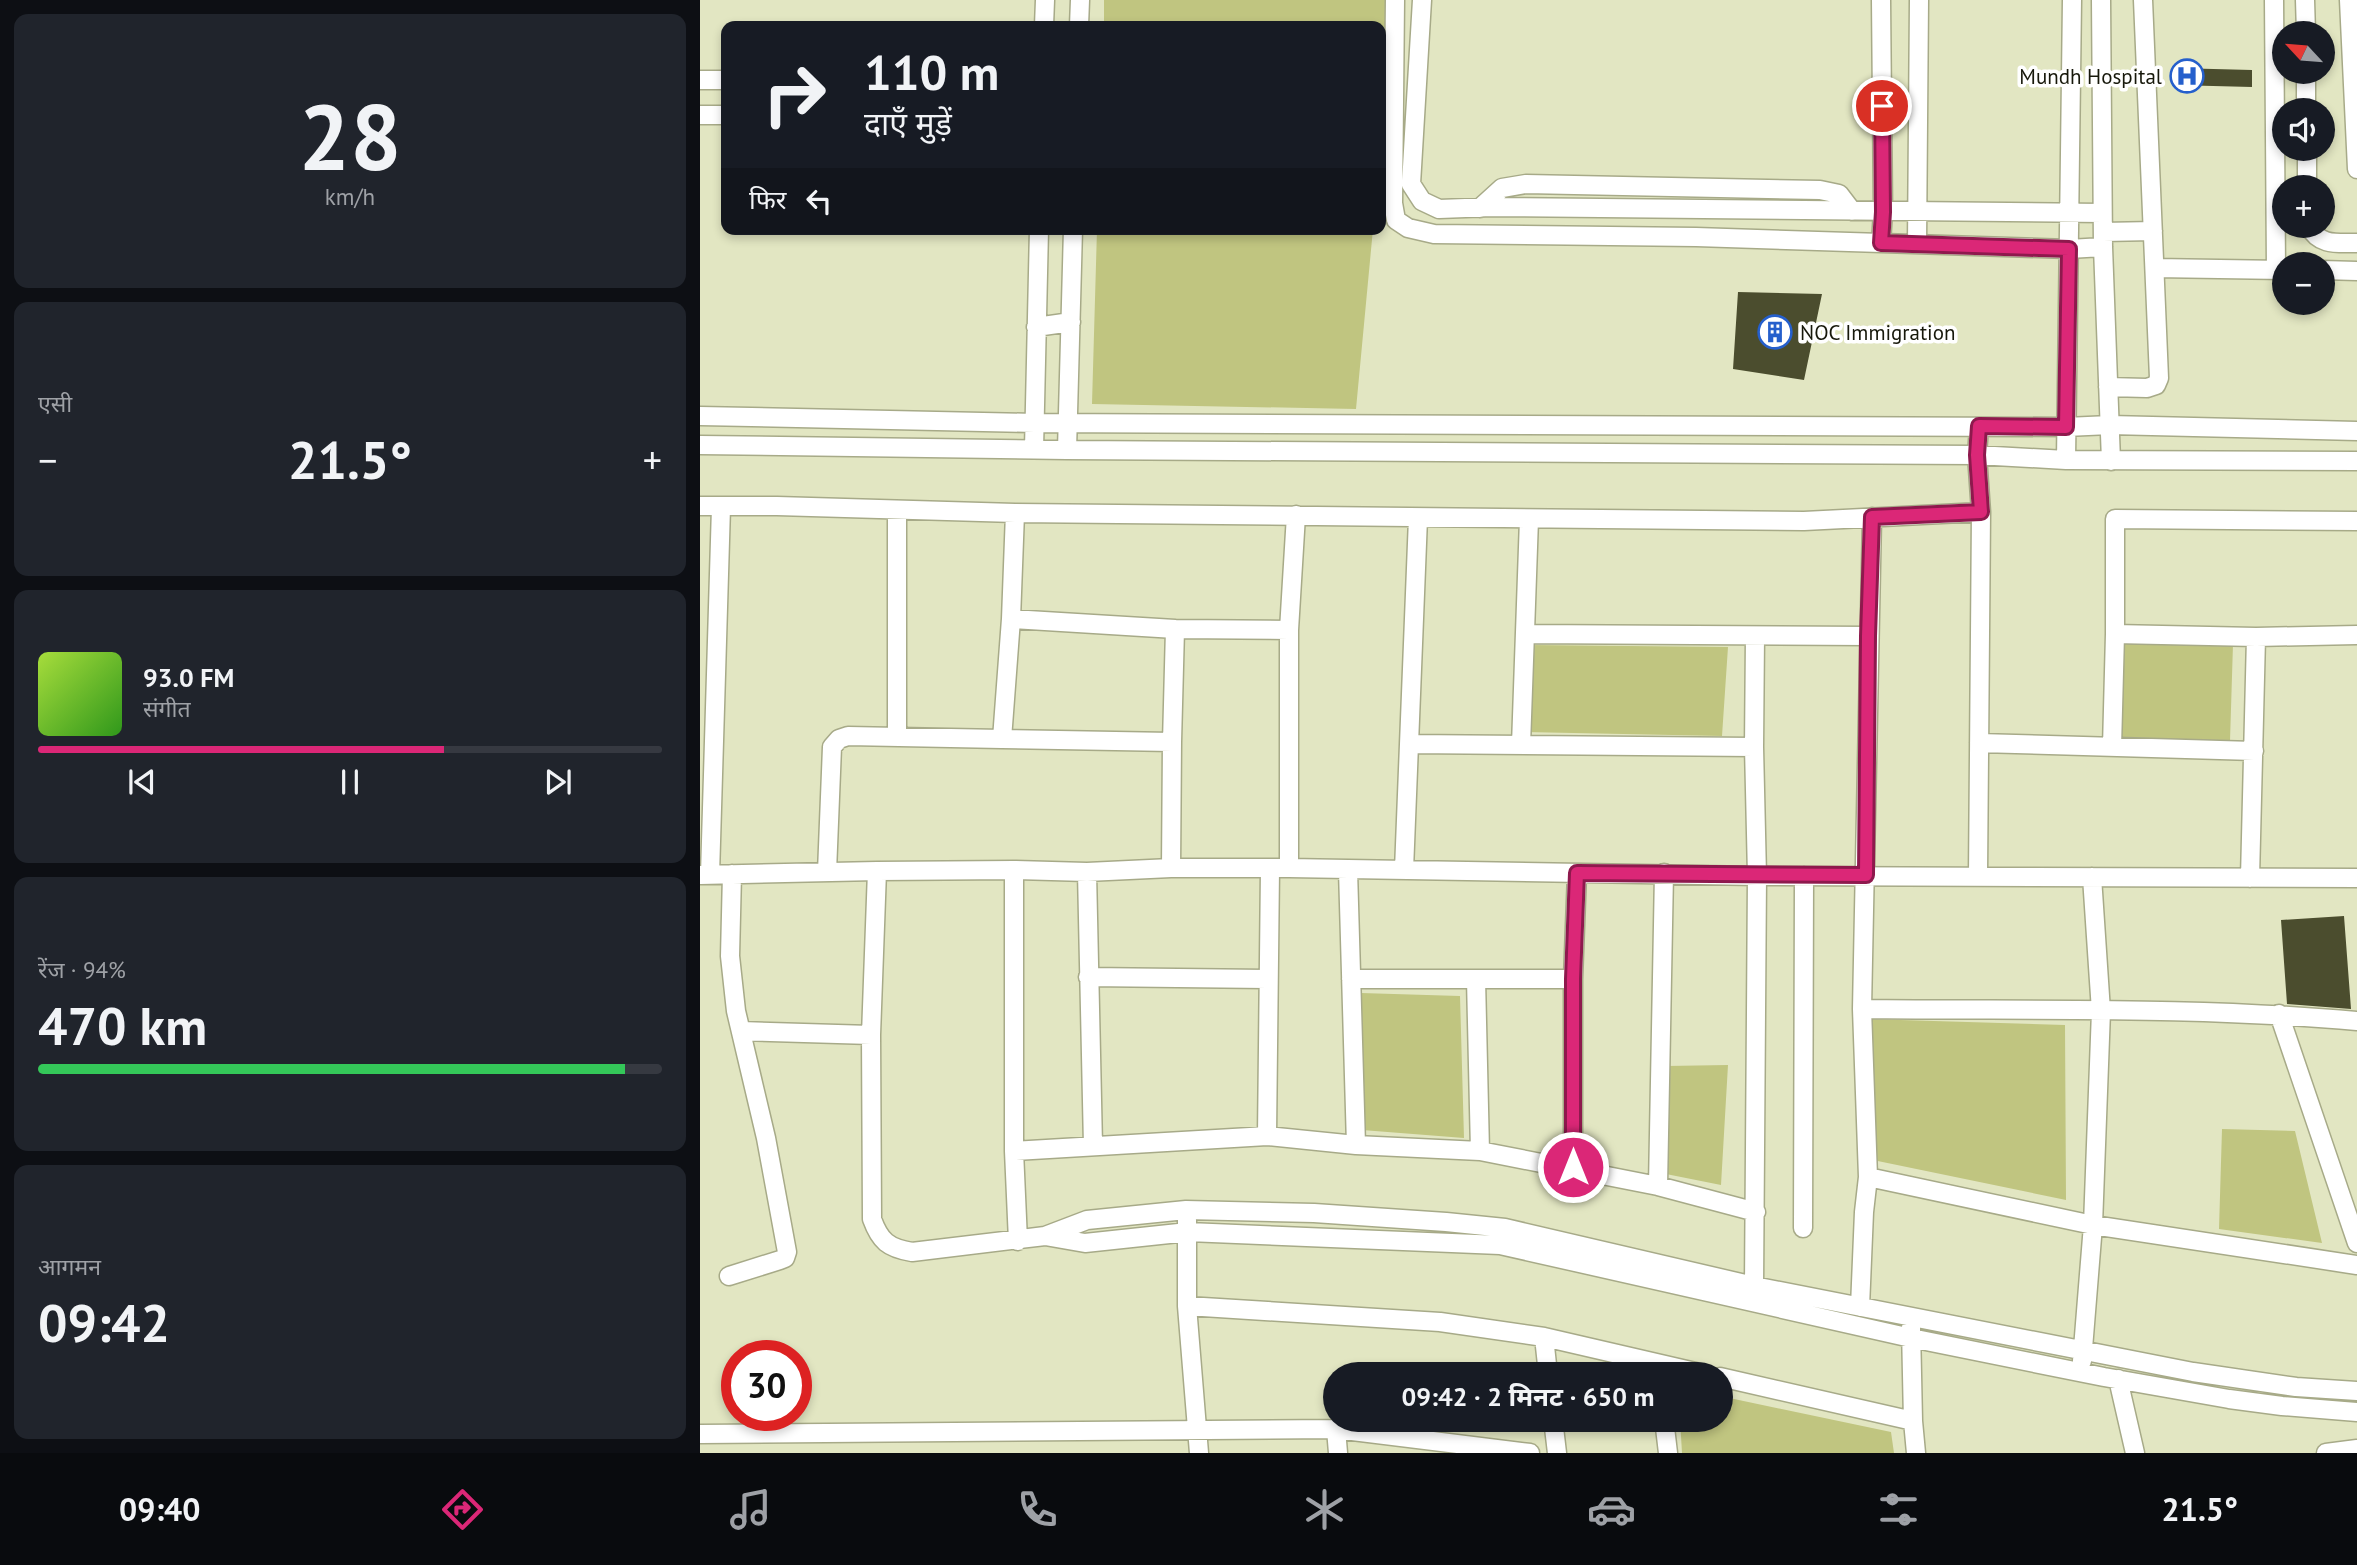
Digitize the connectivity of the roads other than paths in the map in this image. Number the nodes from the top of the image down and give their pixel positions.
1 (1045, 0) edge
2 (1080, 0) edge
3 (1395, 0) edge
4 (1422, 0) edge
5 (1881, 0) edge
6 (1919, 0) edge
7 (2073, 0) edge
8 (2101, 0) edge
9 (2143, 0) edge
10 (2274, 0) edge
11 (2305, 0) edge
12 (2349, 0) edge
13 (1044, 21) edge
14 (1079, 21) edge
15 (2306, 21) edge
16 (700, 80) edge
17 (721, 80) edge
18 (700, 115) edge
19 (721, 115) edge
20 (2357, 169) edge
21 (1422, 201) junction
22 (1883, 212) junction
23 (1919, 212) junction
24 (2102, 213) junction
25 (2069, 214) junction
26 (1396, 220) junction
27 (2153, 231) junction
28 (1039, 235) edge
29 (1073, 235) edge
30 (2318, 238) edge
31 (2103, 239) junction
32 (1881, 243) junction
33 (2357, 243) edge
34 (1917, 244) junction
35 (2069, 249) junction
36 (2280, 252) edge
37 (2155, 268) junction
38 (2272, 270) edge
39 (2335, 270) edge
40 (2357, 271) edge
41 (1071, 323) junction
42 (1035, 327) junction
43 (2108, 387) junction
44 (700, 416) edge
45 (1068, 422) junction
46 (1034, 423) junction
47 (2110, 425) junction
48 (1979, 426) junction
49 (2066, 427) junction
50 (2357, 431) edge
51 (700, 445) edge
52 (1034, 449) junction
53 (1067, 450) junction
54 (1977, 455) junction
55 (2066, 460) junction
56 (2111, 461) junction
57 (2357, 461) edge
58 (700, 506) edge
59 (721, 507) junction
60 (897, 510) junction
61 (1981, 512) junction
62 (1015, 513) junction
63 (1296, 514) junction
64 (1872, 517) junction
65 (1418, 518) junction
66 (1529, 519) junction
67 (2357, 521) edge
68 (1011, 619) junction
69 (1175, 629) junction
70 (1289, 629) junction
71 (1525, 634) junction
72 (2115, 634) junction
73 (2357, 635) edge
74 (1755, 636) junction
75 (1868, 636) junction
76 (2256, 637) junction
77 (897, 737) junction
78 (1002, 739) junction
79 (1171, 742) junction
80 (1979, 743) junction
81 (1409, 744) junction
82 (1521, 745) junction
83 (1754, 747) junction
84 (2112, 747) junction
85 (2254, 751) junction
86 (1289, 868) junction
87 (1171, 869) junction
88 (1270, 869) junction
89 (1014, 870) junction
90 (1348, 870) junction
91 (1404, 870) junction
92 (877, 871) junction
93 (827, 872) junction
94 (1087, 872) junction
95 (1577, 873) junction
96 (1664, 873) junction
97 (732, 874) junction
98 (705, 875) edge
99 (1866, 875) junction
100 (1757, 876) junction
101 (1804, 876) junction
102 (1978, 876) junction
103 (2092, 877) junction
104 (2250, 878) junction
105 (2357, 878) edge
106 (1088, 977) junction
107 (1267, 979) junction
108 (1351, 979) junction
109 (1476, 979) junction
110 (1573, 979) junction
111 (1862, 1009) junction
112 (2101, 1011) junction
113 (2278, 1014) junction
114 (2357, 1021) edge
115 (741, 1031) junction
116 (871, 1034) junction
117 (1267, 1136) junction
118 (1356, 1145) junction
119 (1093, 1146) junction
120 (1014, 1151) junction
121 (1480, 1151) junction
122 (1573, 1167) junction
123 (1868, 1177) junction
124 (1658, 1186) junction
125 (1186, 1210) junction
126 (1756, 1212) junction
127 (2093, 1225) junction
128 (1803, 1228) dead end
129 (1188, 1232) junction
130 (1045, 1236) junction
131 (1018, 1241) junction
132 (2357, 1243) edge
133 (2357, 1265) edge
134 (729, 1276) dead end
135 (1754, 1286) junction
136 (1186, 1306) junction
137 (1860, 1307) junction
138 (1911, 1317) junction
139 (1544, 1337) junction
140 (1911, 1338) junction
141 (2084, 1350) junction
142 (1547, 1362) edge
143 (1635, 1362) edge
144 (2080, 1372) junction
145 (2118, 1379) junction
146 (1733, 1380) edge
147 (2357, 1391) edge
148 (2357, 1412) edge
149 (1913, 1421) junction
150 (1323, 1429) edge
151 (1196, 1431) junction
152 (1336, 1432) edge
153 (1360, 1432) edge
154 (1555, 1432) edge
155 (1666, 1432) edge
156 (700, 1434) edge
157 (2357, 1449) edge
158 (1199, 1453) edge
159 (1338, 1453) edge
160 (1530, 1453) edge
161 (1557, 1453) edge
162 (1668, 1453) edge
163 (1916, 1453) edge
164 (2135, 1453) edge
165 (2326, 1453) edge

1 - 13 street
2 - 14 street
3 - 26 street
4 - 21 street
5 - 22 street
6 - 23 street
7 - 25 street
8 - 24 street
9 - 27 street
10 - 36 street
11 - 15 street
12 - 20 street
16 - 17 street
18 - 19 street
21 - 22 street
21 - 26 street
22 - 23 street
22 - 32 street
23 - 25 street
23 - 34 street
24 - 25 street
24 - 31 street
25 - 35 street
26 - 32 street
27 - 31 street
27 - 37 street
28 - 42 street
29 - 41 street
30 - 33 street
31 - 35 street
31 - 43 street
32 - 34 street
34 - 35 street
35 - 49 street
37 - 38 street
37 - 43 street
39 - 40 street
41 - 42 street
41 - 45 street
42 - 46 street
43 - 47 street
44 - 46 street
45 - 46 street
45 - 48 street
45 - 53 street
46 - 52 street
47 - 49 street
47 - 50 street
47 - 56 street
48 - 49 street
48 - 54 street
49 - 55 street
51 - 52 street
52 - 53 street
53 - 54 street
54 - 55 street
54 - 61 street
55 - 56 street
56 - 57 street
58 - 59 street
59 - 60 street
59 - 98 street
60 - 62 street
60 - 77 street
61 - 64 street
61 - 80 street
62 - 63 street
62 - 68 street
63 - 65 street
63 - 70 street
64 - 66 street
64 - 75 street
65 - 66 street
65 - 81 street
66 - 71 street
67 - 72 street
68 - 69 street
68 - 78 street
69 - 70 street
69 - 79 street
70 - 86 street
71 - 74 street
71 - 82 street
72 - 76 street
72 - 84 street
73 - 76 street
74 - 75 street
74 - 83 street
75 - 99 street
76 - 85 street
77 - 78 street
77 - 93 street
78 - 79 street
79 - 87 street
80 - 84 street
80 - 102 street
81 - 82 street
81 - 91 street
82 - 83 street
83 - 100 street
84 - 85 street
85 - 104 street
86 - 88 street
86 - 90 street
87 - 88 street
87 - 94 street
88 - 107 street
89 - 92 street
89 - 94 street
89 - 120 street
90 - 91 street
90 - 108 street
91 - 95 street
92 - 93 street
92 - 116 street
93 - 97 street
94 - 106 street
95 - 96 street
95 - 110 street
96 - 100 street
96 - 124 street
97 - 98 street
97 - 115 street
99 - 101 street
99 - 102 street
99 - 111 street
100 - 101 street
100 - 126 street
101 - 128 street
102 - 103 street
103 - 104 street
103 - 112 street
104 - 105 street
106 - 107 street
106 - 119 street
107 - 117 street
108 - 109 street
108 - 118 street
109 - 110 street
109 - 121 street
110 - 122 street
111 - 112 street
111 - 123 street
112 - 113 street
112 - 127 street
113 - 114 street
113 - 132 street
115 - 116 street
115 - 134 street
116 - 131 street
117 - 118 street
117 - 119 street
118 - 121 street
119 - 120 street
120 - 131 street
121 - 122 street
122 - 124 street
123 - 127 street
123 - 137 street
124 - 126 street
125 - 129 street
125 - 130 street
125 - 135 street
126 - 135 street
127 - 133 street
127 - 141 street
129 - 130 street
129 - 136 street
129 - 140 street
130 - 131 street
135 - 137 street
136 - 139 street
136 - 151 street
137 - 138 street
138 - 140 street
138 - 141 street
139 - 142 street
139 - 143 street
140 - 144 street
140 - 149 street
141 - 144 street
141 - 147 street
144 - 145 street
145 - 148 street
145 - 164 street
146 - 149 street
149 - 163 street
150 - 151 street
151 - 156 street
151 - 158 street
152 - 159 street
153 - 160 street
154 - 161 street
155 - 162 street
157 - 165 street

